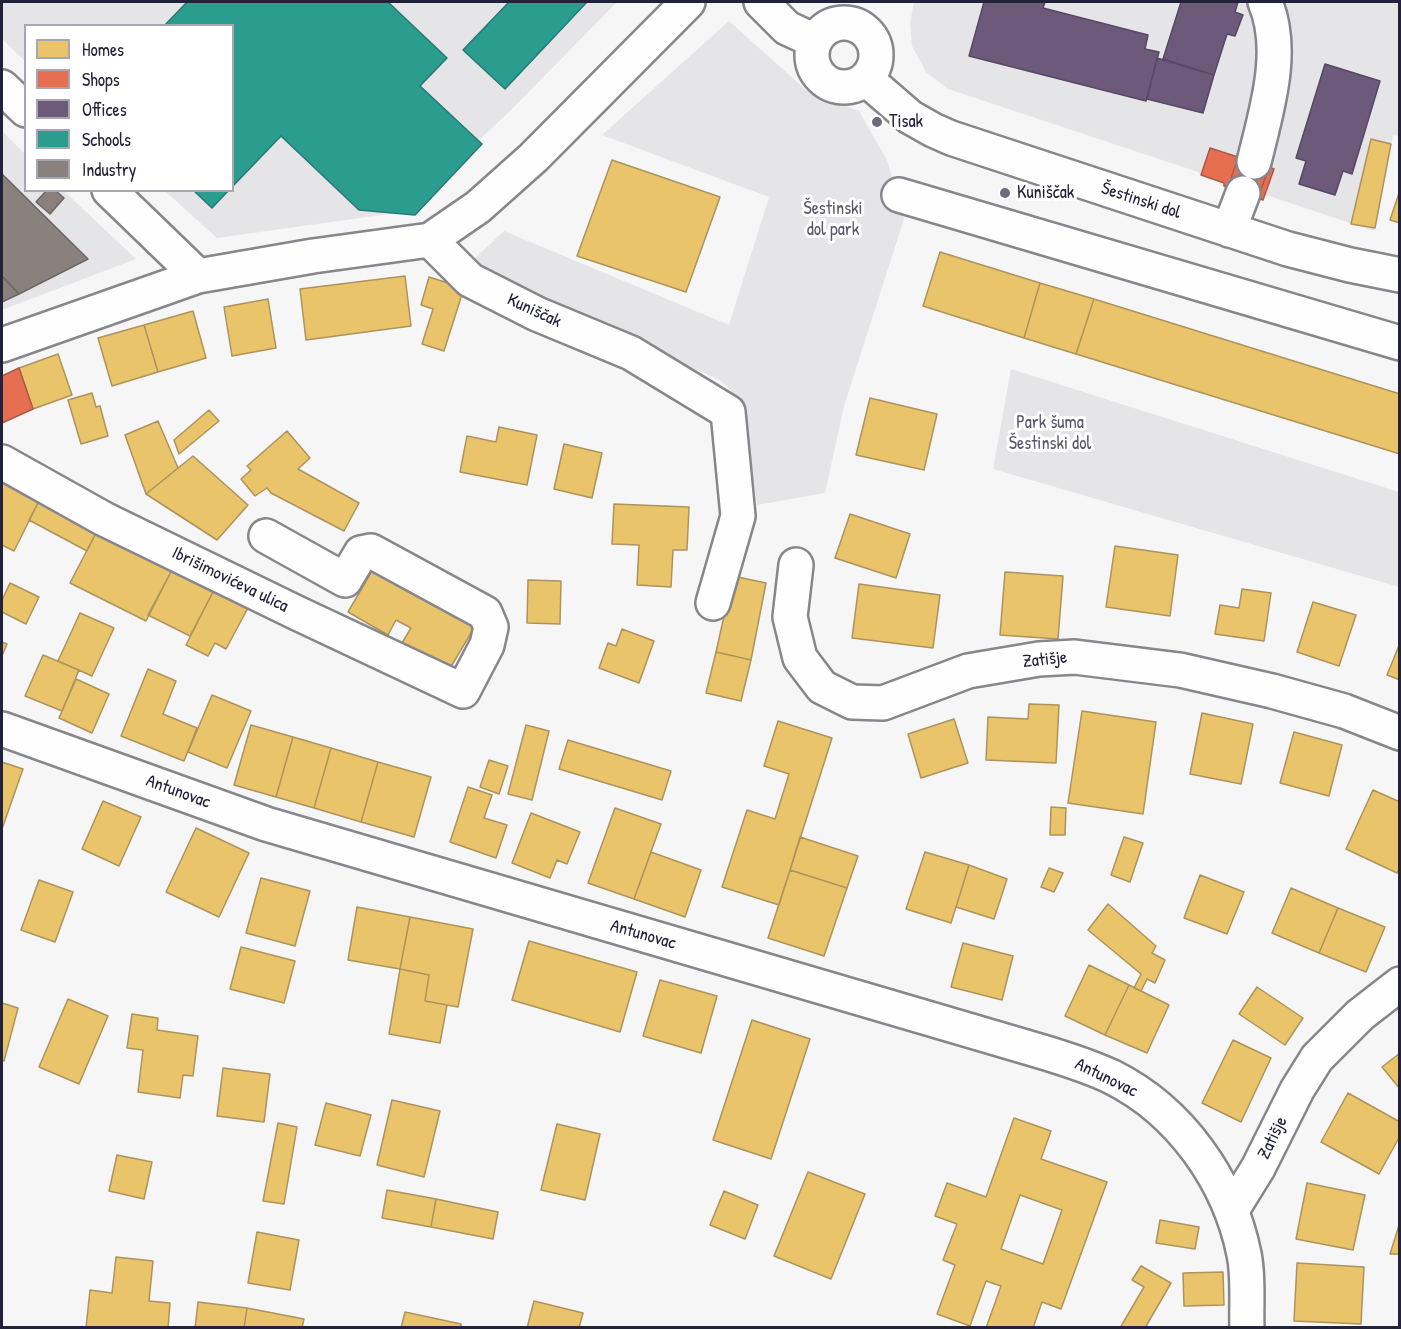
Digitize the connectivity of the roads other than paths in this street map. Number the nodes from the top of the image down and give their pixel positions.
1 (688, 2) edge
2 (761, 2) edge
3 (1266, 2) edge
4 (866, 14) edge
5 (815, 41) junction
6 (866, 79) junction
7 (2, 87) edge
8 (24, 108) edge
9 (1254, 162) dead end
10 (111, 192) edge
11 (1243, 193) dead end
12 (899, 195) dead end
13 (1229, 230) junction
14 (430, 240) junction
15 (1400, 274) edge
16 (198, 276) junction
17 (1400, 343) edge
18 (2, 345) edge
19 (2, 462) edge
20 (266, 536) dead end
21 (796, 565) dead end
22 (713, 603) dead end
23 (2, 729) edge
24 (1400, 733) edge
25 (1400, 984) edge
26 (1232, 1210) junction
27 (1247, 1328) edge

1 - 14 street
2 - 5 street
3 - 9 street
4 - 5 street
4 - 6 street
5 - 6 street
6 - 13 street, Šestinski dol
7 - 8 street
10 - 16 street
11 - 13 street
12 - 17 street
13 - 15 street, Šestinski dol
14 - 16 street
14 - 22 street, Kuniščak
16 - 18 street
19 - 20 street, Ibrišimovićeva ulica
21 - 24 street, Zatišje
23 - 26 street, Antunovac
25 - 26 street, Zatišje
26 - 27 street

